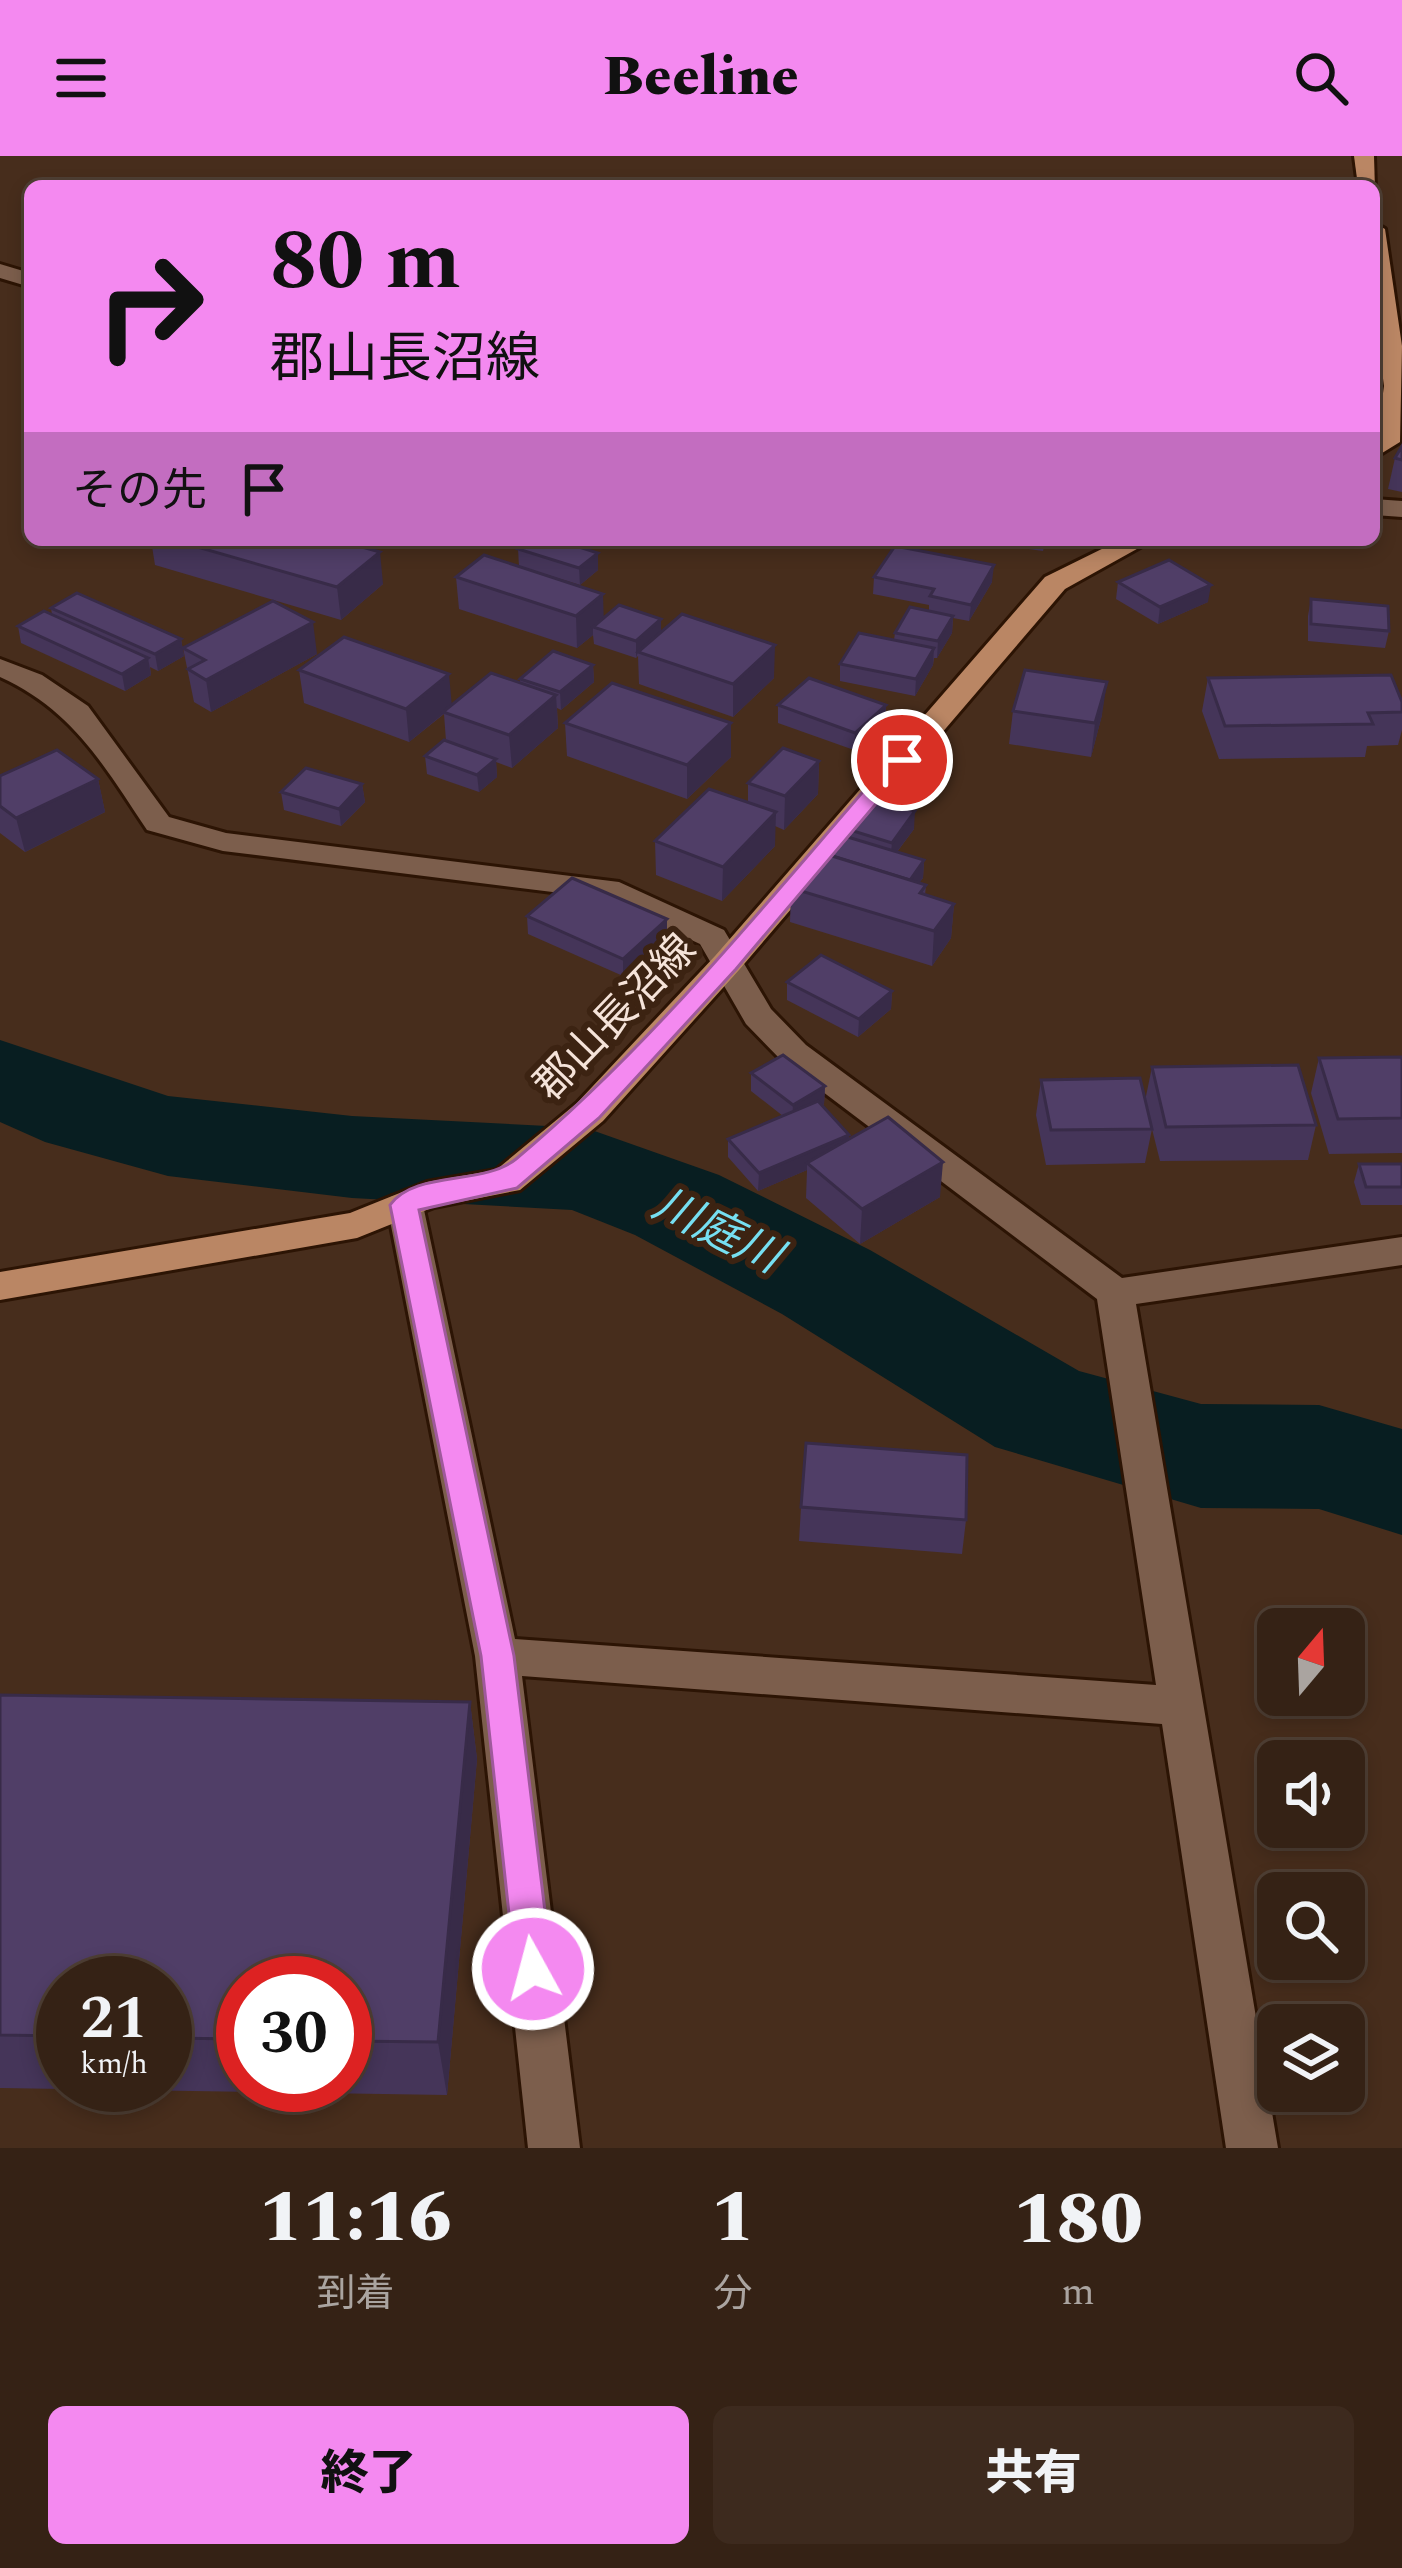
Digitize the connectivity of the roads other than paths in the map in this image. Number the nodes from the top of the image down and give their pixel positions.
1 (1380, 273) edge
2 (1380, 447) edge
3 (1128, 546) edge
4 (0, 667) edge
5 (727, 963) junction
6 (416, 1200) junction
7 (1402, 1251) edge
8 (0, 1286) edge
9 (1115, 1293) junction
10 (497, 1656) junction
11 (1180, 1706) junction
12 (554, 2148) edge
13 (1252, 2148) edge

1 - 2 main road
3 - 5 main road, 郡山長沼線
4 - 5 street
5 - 6 main road, 郡山長沼線
5 - 9 street
6 - 8 main road, 郡山長沼線
6 - 10 street
7 - 9 street
9 - 11 street
10 - 11 street
10 - 12 street
11 - 13 street

